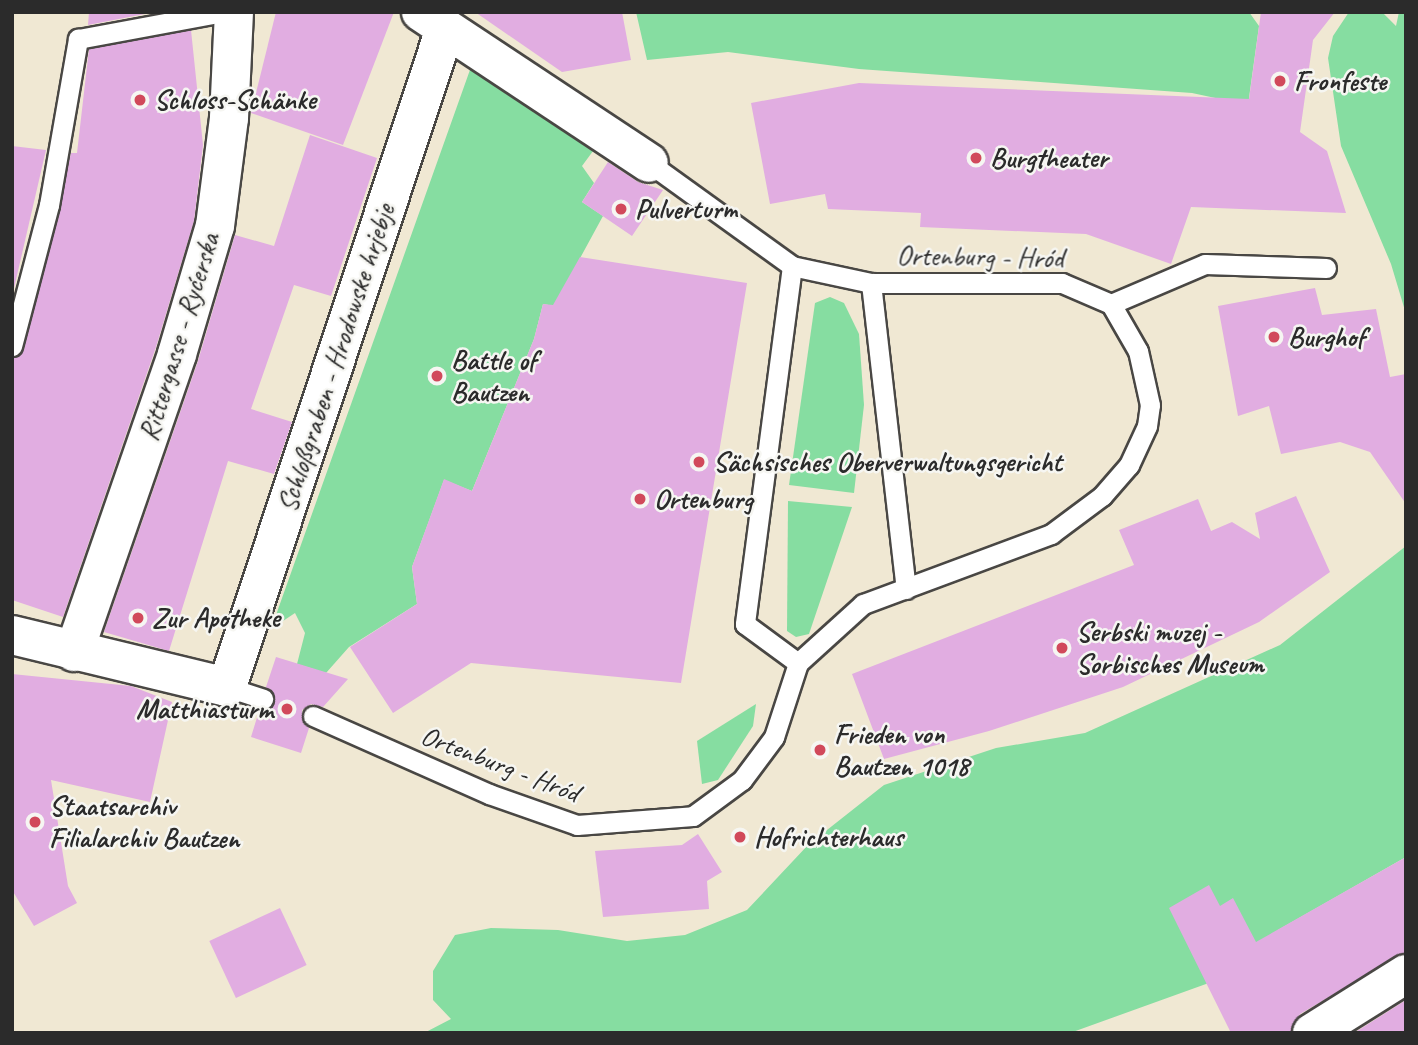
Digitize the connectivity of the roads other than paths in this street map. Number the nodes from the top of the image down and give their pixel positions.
1 (223, 12) edge
2 (234, 12) edge
3 (433, 20) edge
4 (642, 158) joint
5 (792, 266) junction
6 (1326, 268) dead end
7 (872, 283) junction
8 (1111, 304) junction
9 (12, 346) edge
10 (906, 589) junction
11 (12, 635) edge
12 (74, 652) junction
13 (798, 663) junction
14 (227, 687) junction
15 (262, 699) dead end
16 (313, 716) dead end
17 (1406, 974) edge
18 (1312, 1033) edge

1 - 9 lane
2 - 12 street, Rittergasse - Ryćerska
3 - 4 street
3 - 14 street, Schloßgraben - Hrodowske hrjebje
4 - 5 lane, Ortenburg - Hród
5 - 7 lane, Ortenburg - Hród
5 - 13 lane
6 - 8 lane
7 - 8 lane, Ortenburg - Hród
7 - 10 lane, Ortenburg - Hród
8 - 10 lane, Ortenburg - Hród
10 - 13 lane, Ortenburg - Hród
11 - 12 street
12 - 14 street
13 - 16 lane, Ortenburg - Hród
14 - 15 lane
17 - 18 street

